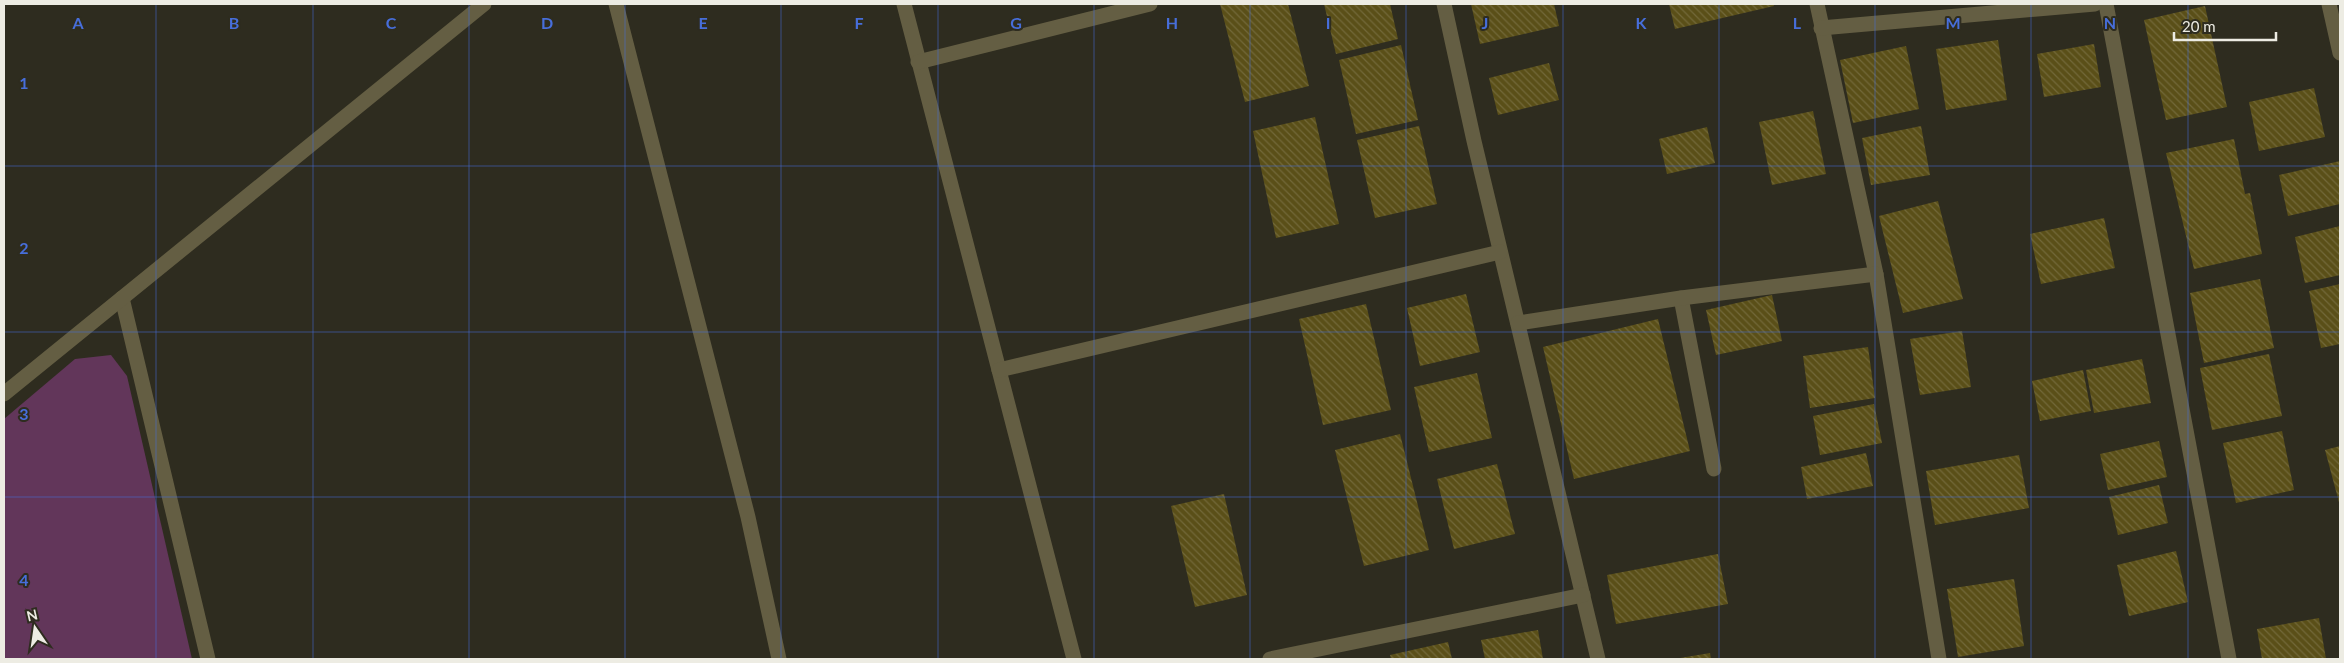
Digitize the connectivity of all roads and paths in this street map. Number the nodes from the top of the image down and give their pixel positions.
1 (484, 4) edge
2 (616, 4) edge
3 (904, 4) edge
4 (1150, 4) edge
5 (1444, 4) edge
6 (1817, 4) edge
7 (2095, 4) edge
8 (2106, 4) edge
9 (2330, 4) edge
10 (1820, 28) junction
11 (2340, 54) edge
12 (918, 62) junction
13 (1500, 252) junction
14 (1876, 274) junction
15 (122, 298) junction
16 (1681, 298) junction
17 (1518, 323) junction
18 (999, 370) junction
19 (4, 394) edge
20 (1714, 469) dead end
21 (1583, 595) junction
22 (208, 659) edge
23 (779, 659) edge
24 (1074, 659) edge
25 (1270, 659) edge
26 (1598, 659) edge
27 (1939, 659) edge
28 (2229, 659) edge

1 - 15 street
2 - 23 street
3 - 12 street
4 - 12 street
5 - 13 street
6 - 10 street
7 - 10 street
8 - 28 street
9 - 11 street
10 - 14 street
12 - 18 street
13 - 17 street
13 - 18 street
14 - 16 street
14 - 27 street
15 - 19 street
15 - 22 street
16 - 17 street
16 - 20 street
17 - 21 street
18 - 24 street
21 - 25 street
21 - 26 street

